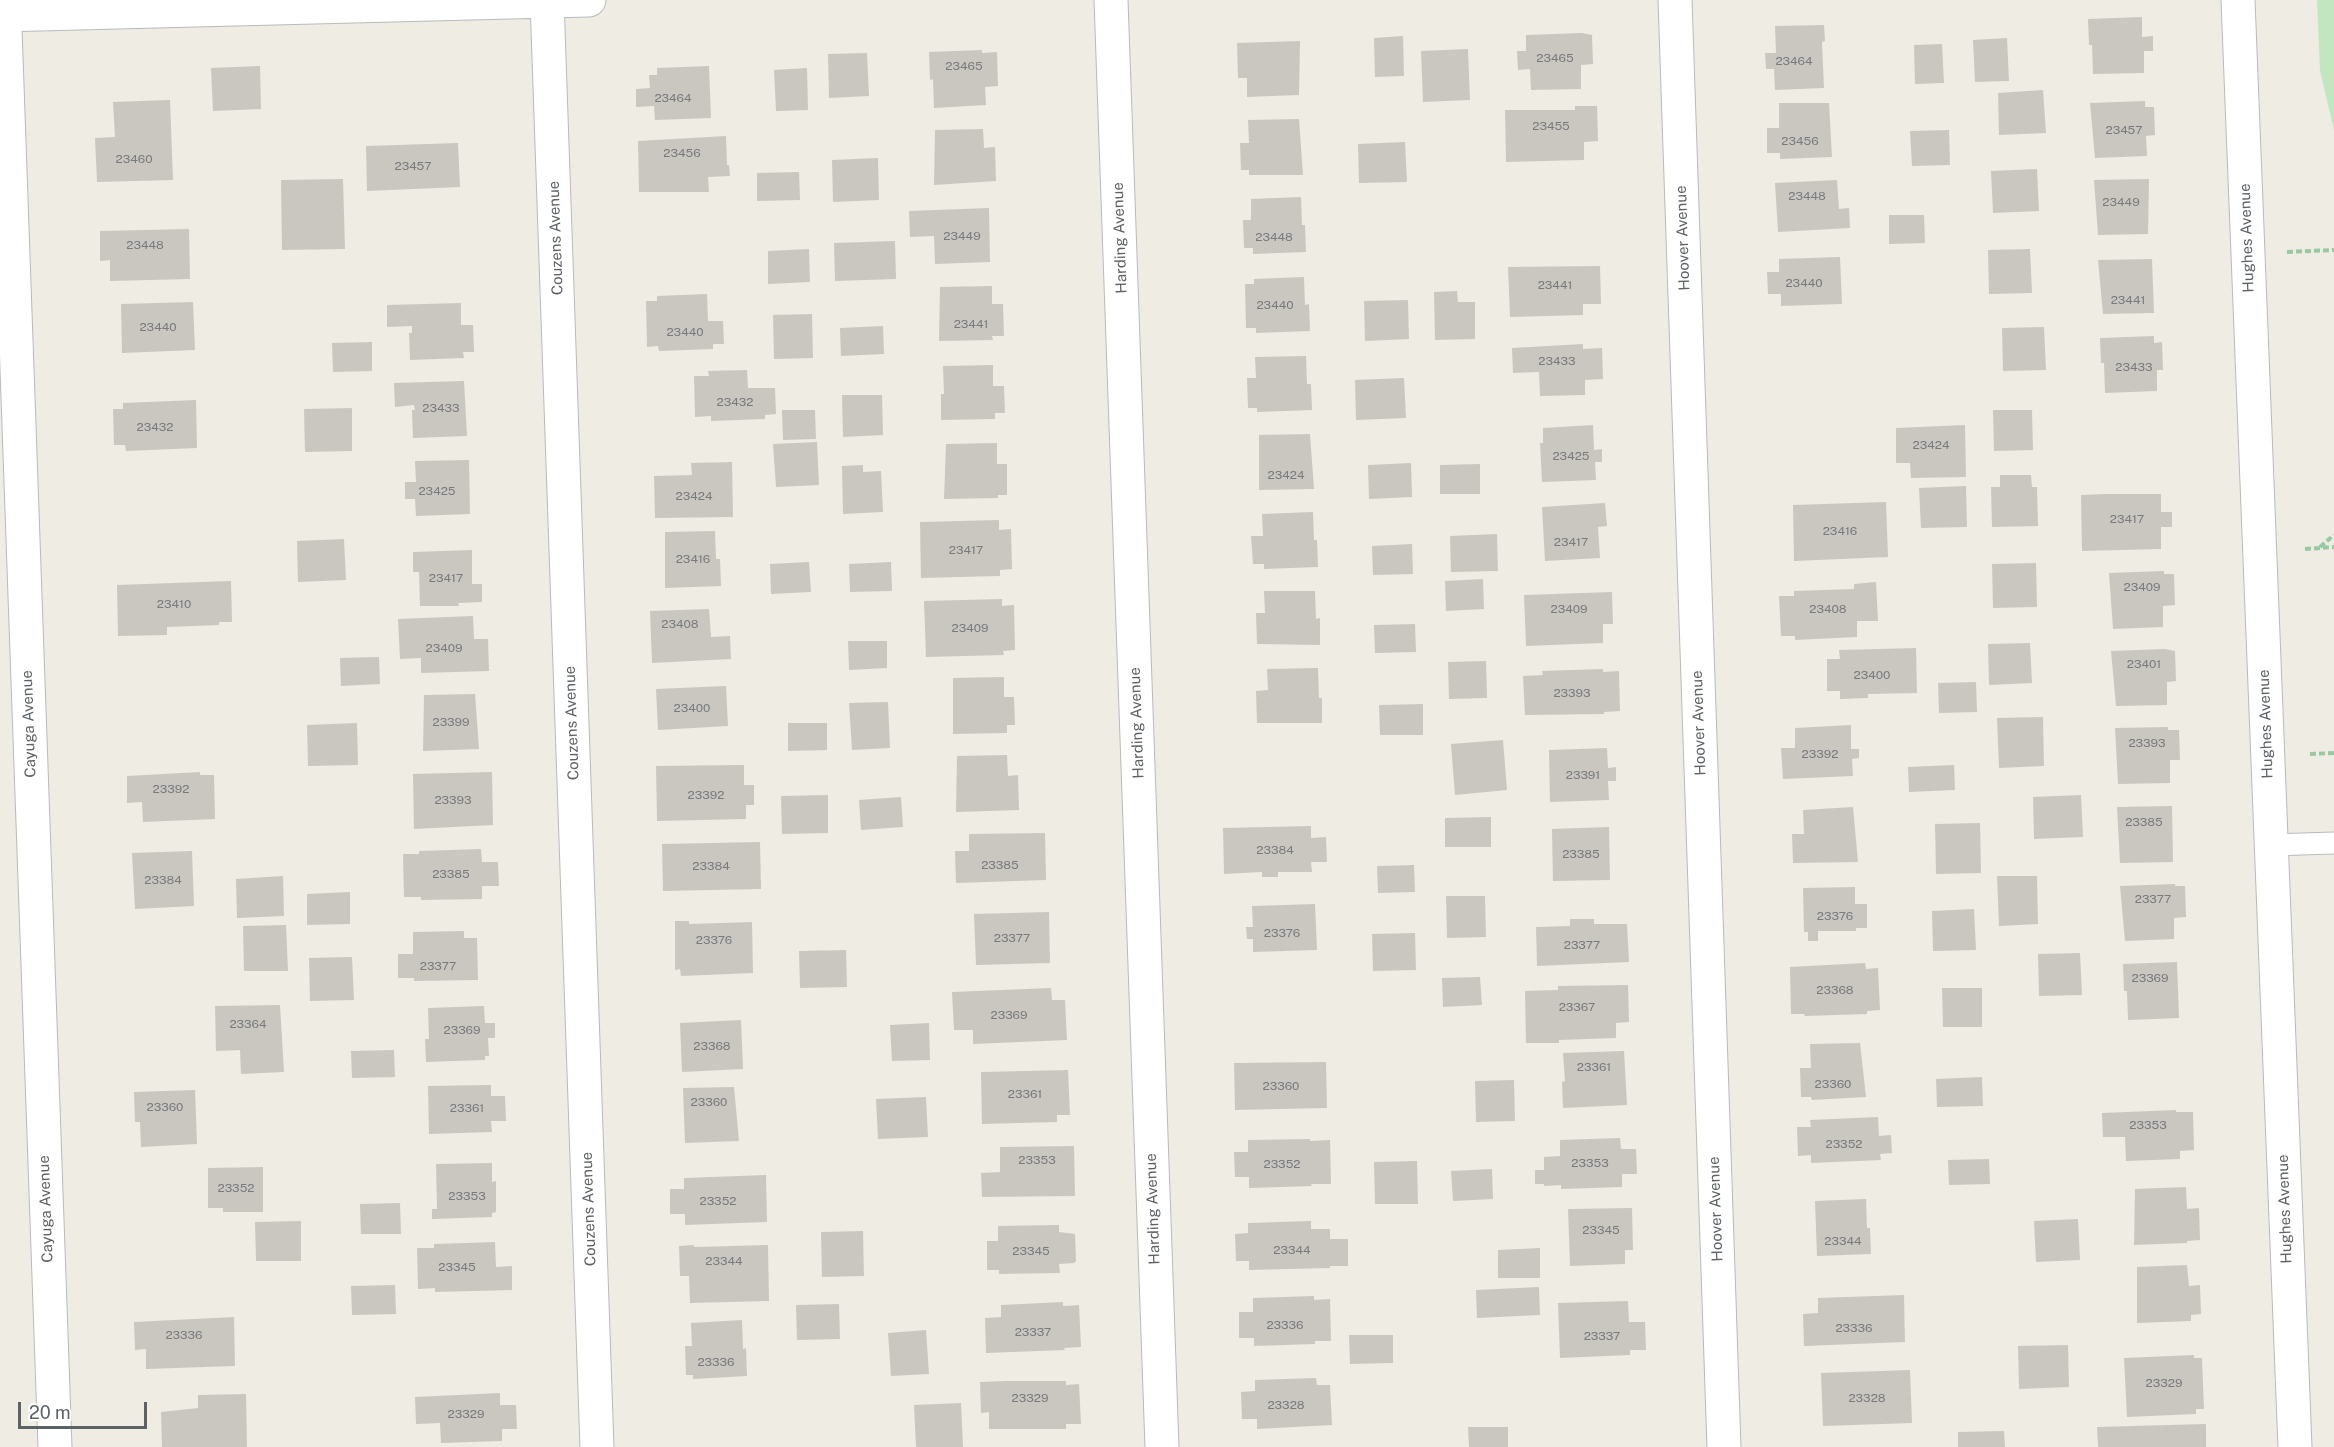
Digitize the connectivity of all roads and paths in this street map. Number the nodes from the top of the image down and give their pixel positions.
1 (547, 0) edge
2 (589, 0) edge
3 (1111, 0) edge
4 (1675, 0) edge
5 (2238, 0) edge
6 (3, 10) edge
7 (2334, 250) edge
8 (2247, 253) junction
9 (2334, 535) edge
10 (2334, 547) edge
11 (2319, 548) junction
12 (2305, 549) dead end
13 (2334, 753) edge
14 (2310, 754) dead end
15 (2334, 843) edge
16 (2271, 845) junction
17 (55, 1447) edge
18 (597, 1447) edge
19 (1162, 1447) edge
20 (1724, 1447) edge
21 (2295, 1447) edge

1 - 2 street
1 - 6 street
1 - 18 street, Couzens Avenue
3 - 19 street, Harding Avenue
4 - 20 street, Hoover Avenue
5 - 8 street, Hughes Avenue
6 - 17 street, Cayuga Avenue
7 - 8 path
8 - 16 street, Hughes Avenue
9 - 11 path
10 - 11 path
11 - 12 path
13 - 14 path
15 - 16 lane
16 - 21 street, Hughes Avenue

